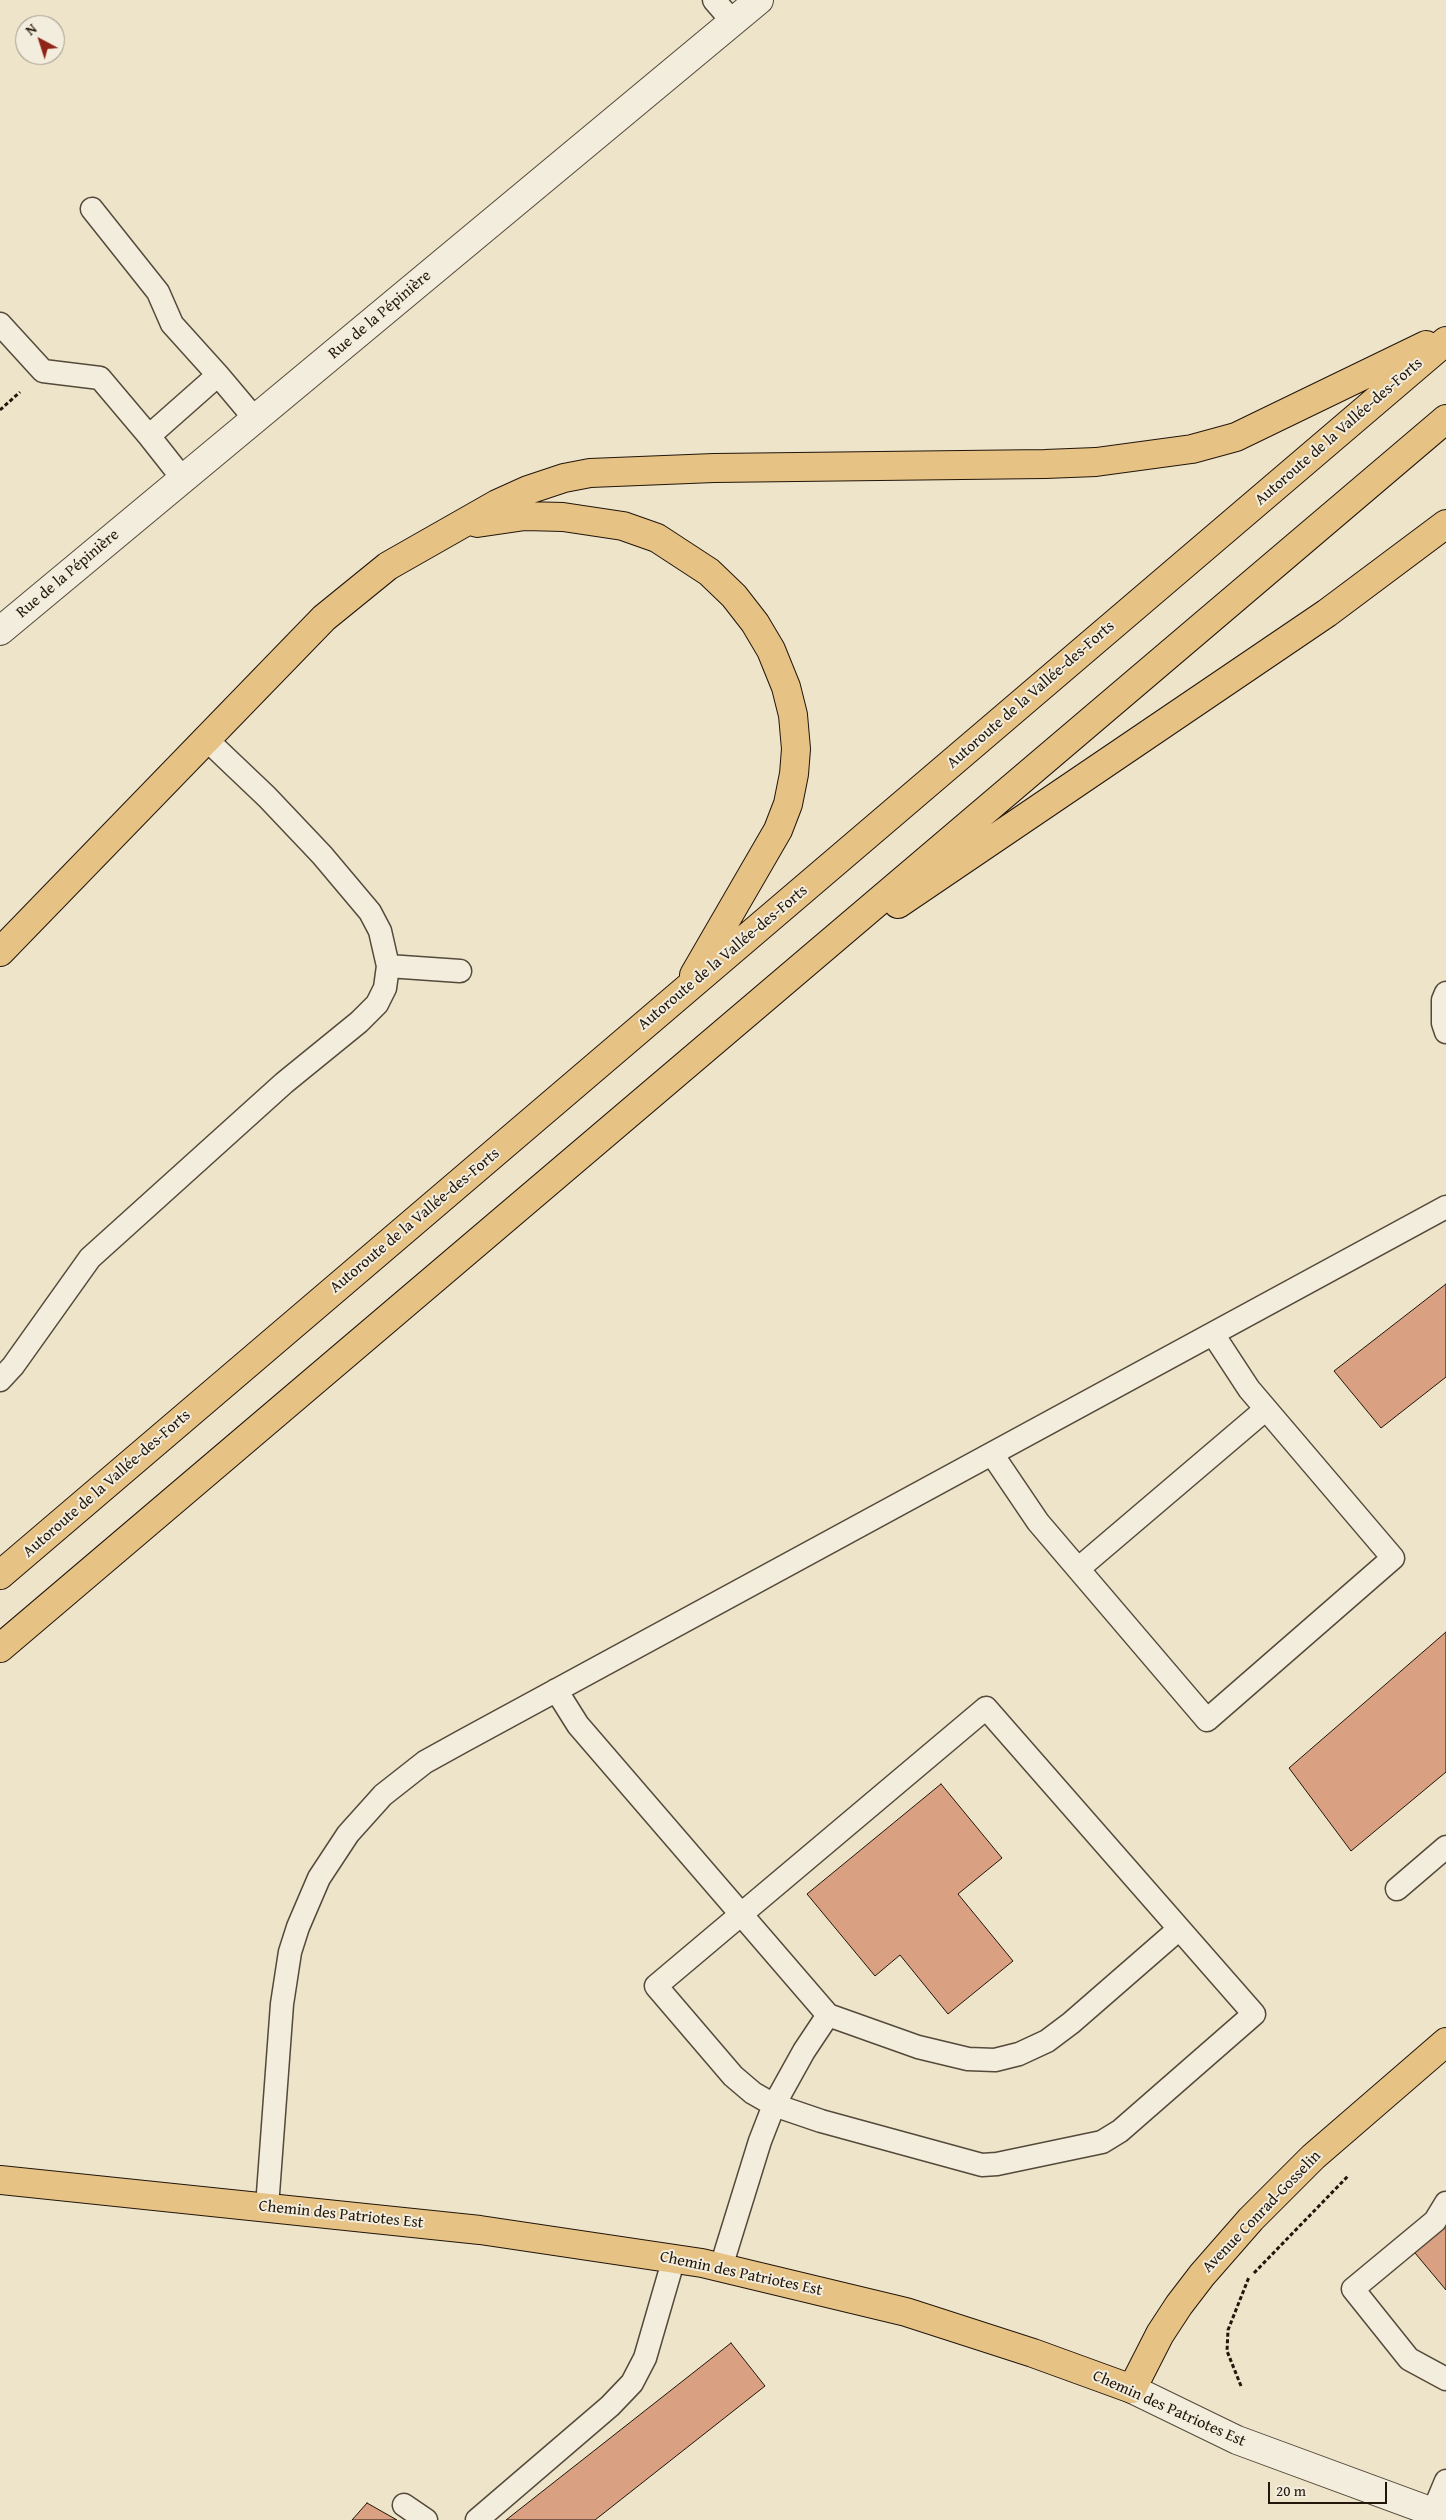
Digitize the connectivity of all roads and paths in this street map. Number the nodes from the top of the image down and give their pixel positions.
1 (714, 0) edge
2 (759, 0) edge
3 (733, 22) junction
4 (92, 209) dead end
5 (0, 324) edge
6 (1446, 335) edge
7 (1446, 340) edge
8 (218, 375) junction
9 (255, 419) junction
10 (1446, 419) edge
11 (150, 436) junction
12 (183, 479) junction
13 (1446, 524) edge
14 (456, 527) junction
15 (0, 631) edge
16 (205, 738) junction
17 (0, 952) edge
18 (388, 966) junction
19 (460, 971) dead end
20 (781, 984) junction
21 (684, 992) junction
22 (1446, 993) edge
23 (1446, 1032) edge
24 (1446, 1207) edge
25 (1213, 1334) junction
26 (0, 1380) edge
27 (1266, 1409) junction
28 (992, 1454) junction
29 (1078, 1569) junction
30 (0, 1575) edge
31 (0, 1648) edge
32 (556, 1690) junction
33 (1446, 1847) edge
34 (1397, 1889) dead end
35 (742, 1914) junction
36 (1180, 1929) junction
37 (828, 2015) junction
38 (1446, 2042) edge
39 (774, 2105) junction
40 (1351, 2173) dead end
41 (0, 2180) edge
42 (1446, 2204) edge
43 (267, 2207) junction
44 (674, 2258) junction
45 (721, 2267) junction
46 (1446, 2379) edge
47 (1241, 2386) dead end
48 (1132, 2389) junction
49 (1446, 2481) edge
50 (404, 2505) dead end
51 (1440, 2514) edge
52 (426, 2520) edge
53 (477, 2520) edge

1 - 3 lane
2 - 3 street, Rue de la Pépinière
3 - 9 street, Rue de la Pépinière
4 - 8 lane
5 - 11 lane
6 - 14 main road
7 - 21 main road, Autoroute de la Vallée-des-Forts
8 - 9 lane
8 - 11 lane
9 - 12 street, Rue de la Pépinière
10 - 20 main road
11 - 12 lane
12 - 15 street, Rue de la Pépinière
13 - 20 main road
14 - 16 main road
14 - 21 main road
16 - 17 main road
16 - 18 lane
18 - 19 lane
18 - 26 lane
20 - 31 main road
21 - 30 main road, Autoroute de la Vallée-des-Forts
22 - 23 lane
24 - 25 lane
25 - 27 lane
25 - 28 lane
27 - 29 lane
27 - 29 lane
28 - 29 lane
28 - 32 lane
32 - 35 lane
32 - 43 lane
33 - 34 lane
35 - 36 lane
35 - 37 lane
35 - 39 lane
36 - 37 lane
36 - 39 lane
37 - 39 lane
38 - 48 main road, Avenue Conrad-Gosselin
39 - 45 lane
40 - 47 path
41 - 43 main road, Chemin des Patriotes Est
42 - 46 lane
43 - 44 main road, Chemin des Patriotes Est
44 - 45 main road, Chemin des Patriotes Est
44 - 53 lane
45 - 48 main road, Chemin des Patriotes Est
48 - 51 street, Chemin des Patriotes Est
49 - 51 lane
50 - 52 lane

